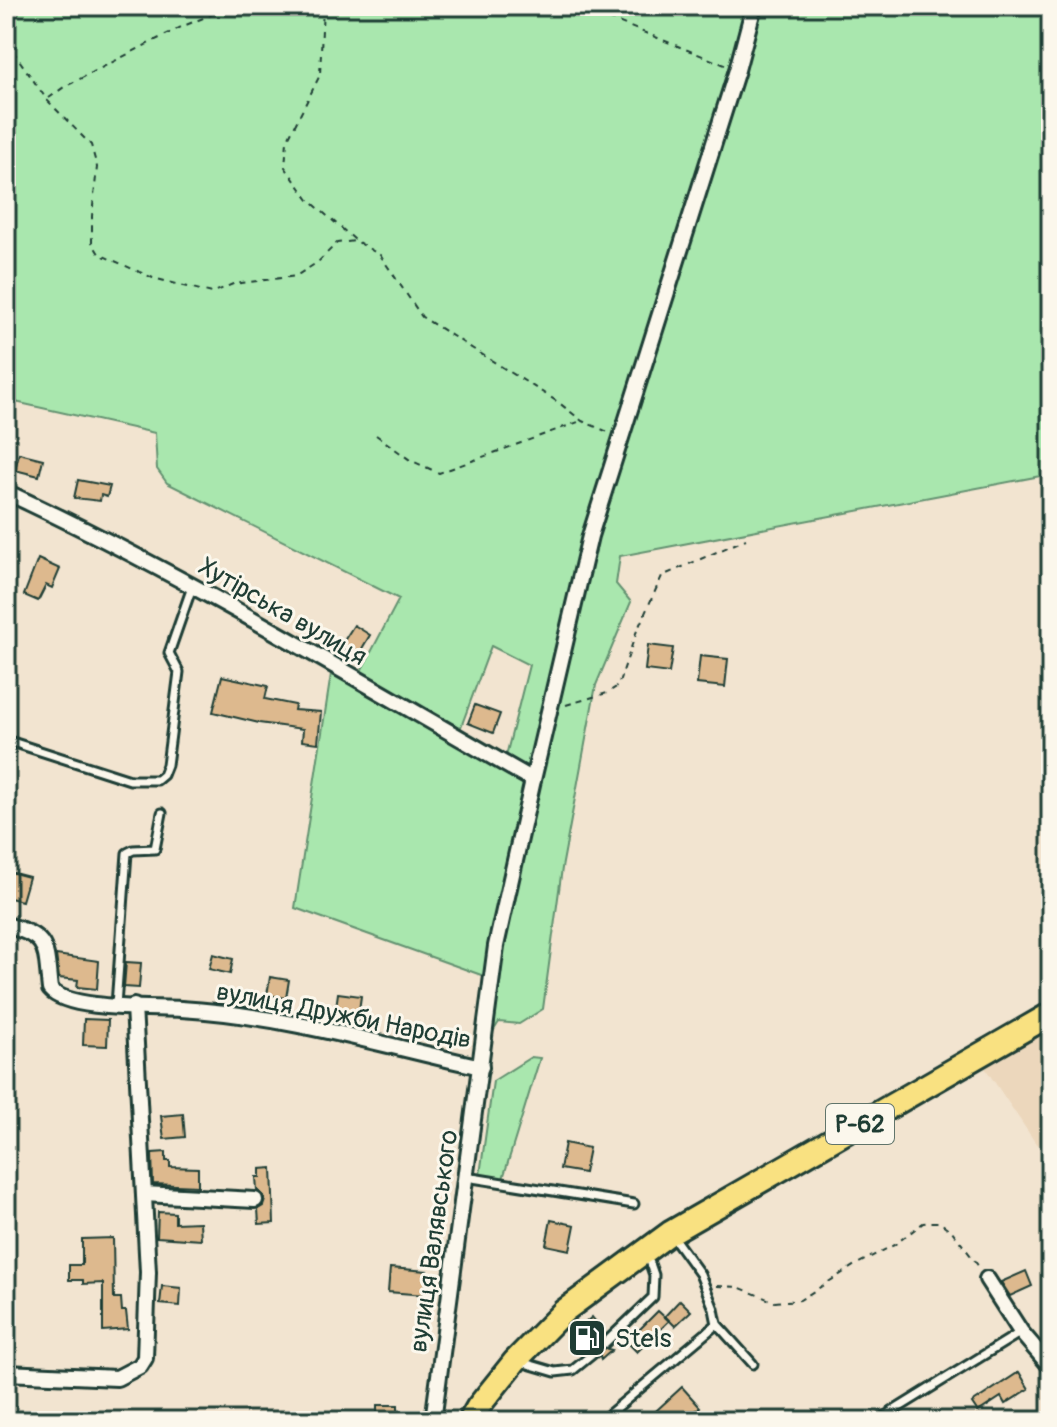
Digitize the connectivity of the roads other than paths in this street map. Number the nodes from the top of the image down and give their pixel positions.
1 (754, 6) edge
2 (6, 492) edge
3 (192, 587) junction
4 (6, 740) edge
5 (533, 780) junction
6 (162, 813) dead end
7 (6, 925) edge
8 (116, 1005) junction
9 (134, 1006) junction
10 (1051, 1014) edge
11 (481, 1067) junction
12 (466, 1177) junction
13 (144, 1194) junction
14 (255, 1200) dead end
15 (634, 1204) dead end
16 (670, 1233) junction
17 (645, 1250) junction
18 (987, 1279) road end
19 (717, 1324) junction
20 (1021, 1332) junction
21 (605, 1343) dead end
22 (594, 1353) dead end
23 (515, 1361) junction
24 (753, 1364) dead end
25 (1051, 1367) edge
26 (6, 1373) edge
27 (433, 1421) edge
28 (470, 1421) edge
29 (601, 1421) edge
30 (877, 1421) edge

1 - 5 street, вулиця Валявського
2 - 3 street, Хутірська вулиця
3 - 4 lane
3 - 5 street, Хутірська вулиця
5 - 11 street, вулиця Валявського
6 - 8 lane
7 - 8 street, вулиця Дружби Народів
8 - 9 street, вулиця Дружби Народів
9 - 11 street, вулиця Дружби Народів
9 - 13 street
10 - 16 main road, Р-62
11 - 12 street, вулиця Валявського
12 - 15 lane
12 - 27 street, вулиця Валявського
13 - 14 street
13 - 26 street
16 - 17 main road, Р-62
16 - 19 lane
17 - 21 lane
17 - 23 main road, Р-62
18 - 20 street
19 - 24 lane
19 - 29 lane
20 - 25 street
20 - 30 lane
22 - 23 lane
23 - 28 main road, Р-62

